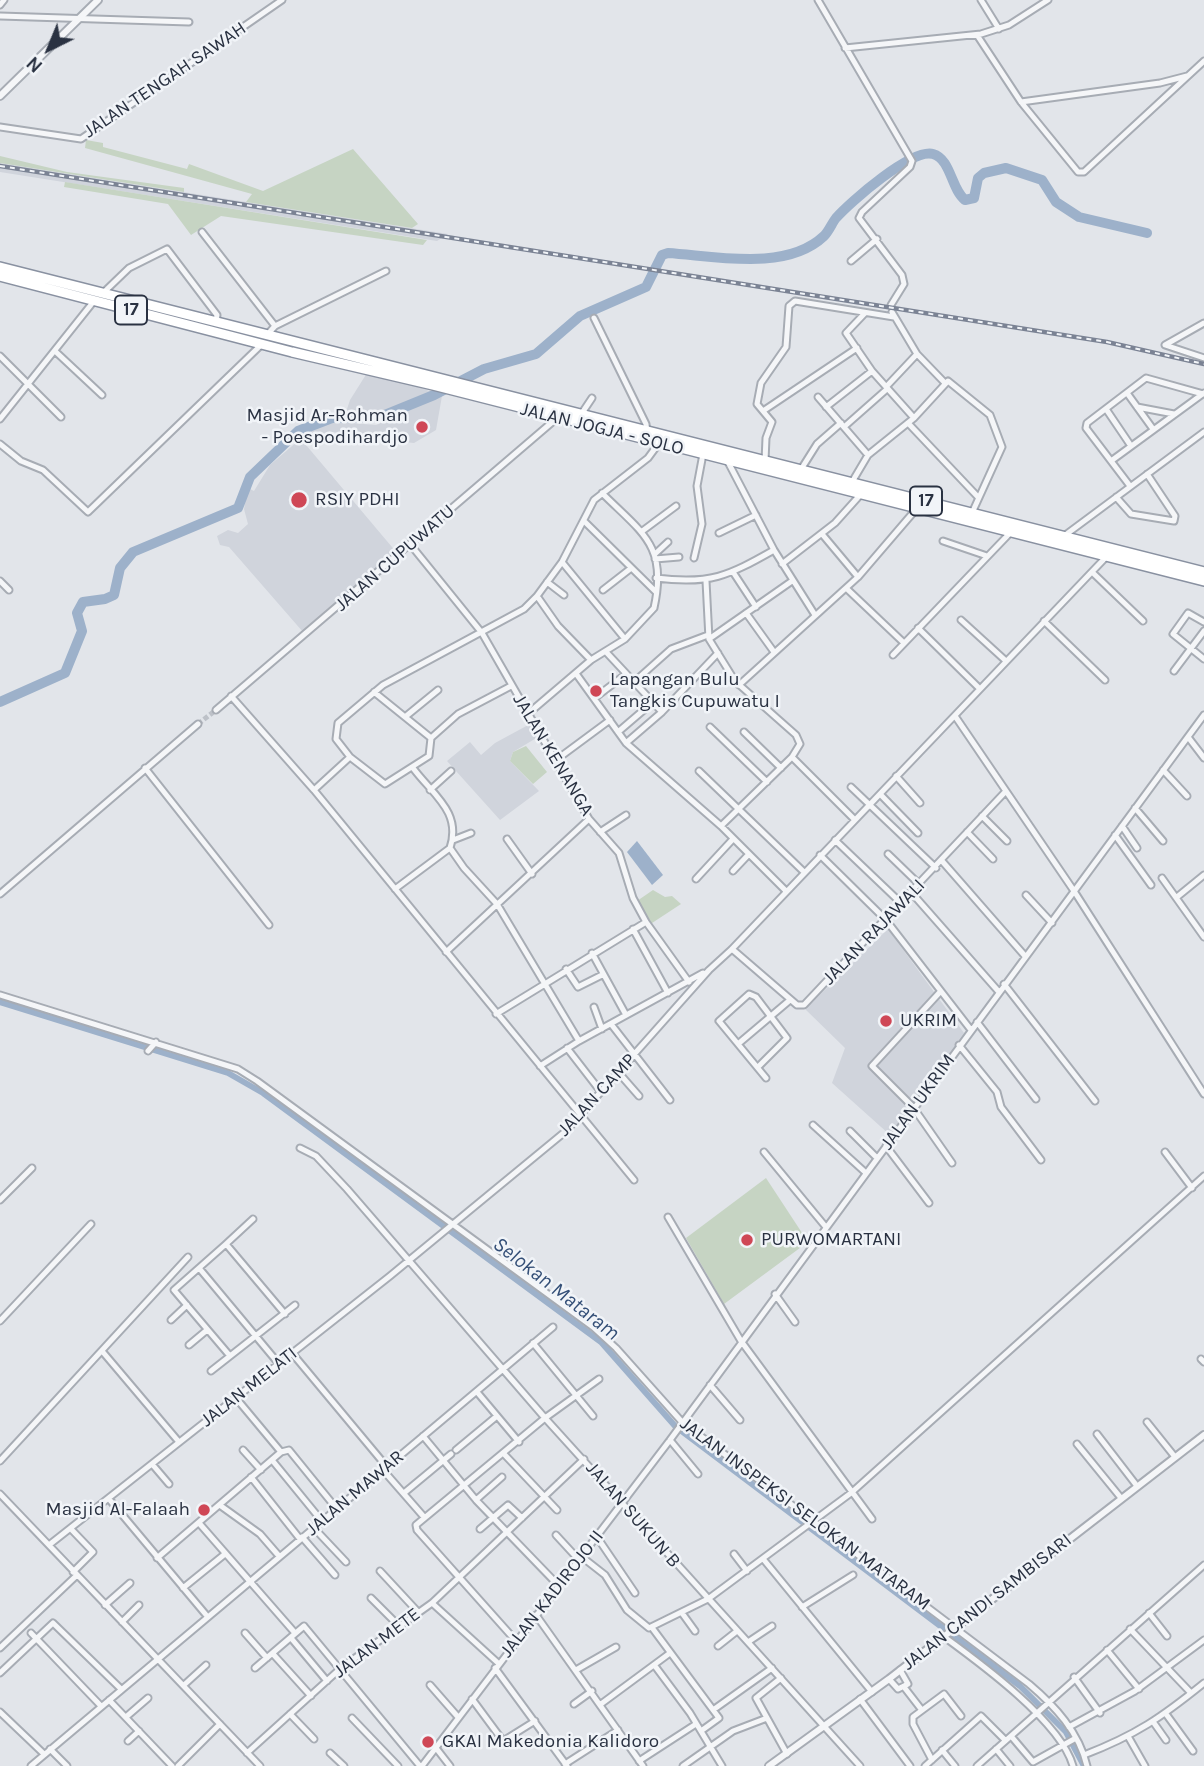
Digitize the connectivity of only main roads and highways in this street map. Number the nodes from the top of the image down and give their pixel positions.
1 (0, 267) edge
2 (0, 275) edge
3 (99, 298) junction
4 (264, 341) junction
5 (437, 382) junction
6 (603, 425) junction
7 (919, 504) junction
8 (1202, 570) edge
9 (1204, 581) edge

1 - 3 highway, JALAN JOGJA - SOLO / 17
2 - 3 highway, JALAN JOGJA - SOLO / 17
3 - 4 highway, JALAN JOGJA - SOLO / 17
3 - 4 highway, JALAN JOGJA - SOLO / 17
4 - 5 highway, JALAN JOGJA - SOLO / 17
5 - 6 highway, JALAN JOGJA - SOLO / 17
5 - 6 highway, JALAN JOGJA - SOLO / 17
6 - 7 highway, JALAN JOGJA - SOLO / 17
6 - 7 highway, JALAN JOGJA - SOLO / 17
7 - 8 highway, JALAN JOGJA - SOLO / 17
7 - 9 highway, JALAN JOGJA - SOLO / 17

